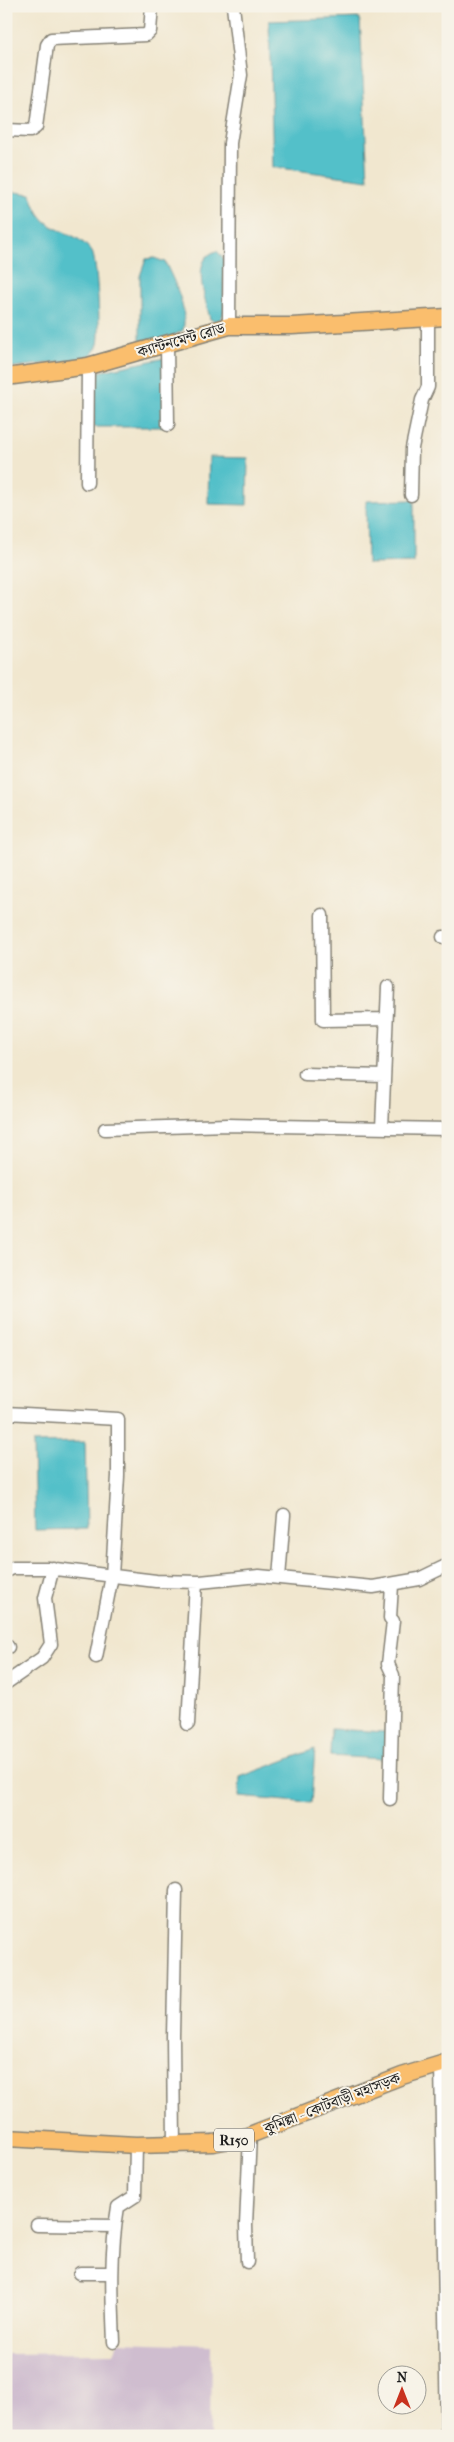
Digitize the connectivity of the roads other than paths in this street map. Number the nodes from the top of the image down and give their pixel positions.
1 (152, 6) edge
2 (233, 6) edge
3 (6, 130) edge
4 (448, 317) edge
5 (428, 318) junction
6 (229, 326) junction
7 (167, 344) junction
8 (88, 366) junction
9 (6, 377) edge
10 (168, 425) dead end
11 (87, 483) dead end
12 (411, 495) dead end
13 (322, 915) dead end
14 (388, 987) dead end
15 (386, 1020) junction
16 (304, 1074) dead end
17 (384, 1076) junction
18 (105, 1128) dead end
19 (382, 1128) junction
20 (448, 1129) edge
21 (6, 1413) edge
22 (284, 1515) dead end
23 (448, 1566) edge
24 (53, 1568) junction
25 (6, 1571) edge
26 (112, 1576) junction
27 (279, 1578) junction
28 (196, 1582) junction
29 (392, 1585) junction
30 (96, 1657) dead end
31 (6, 1683) edge
32 (188, 1724) dead end
33 (390, 1799) dead end
34 (176, 1890) dead end
35 (444, 2063) edge
36 (250, 2135) junction
37 (6, 2138) edge
38 (136, 2145) junction
39 (174, 2146) junction
40 (37, 2225) dead end
41 (115, 2226) junction
42 (247, 2262) dead end
43 (80, 2273) dead end
44 (111, 2273) junction
45 (447, 2309) edge
46 (114, 2342) dead end
47 (447, 2371) edge
48 (447, 2436) edge

1 - 3 street
2 - 6 street
4 - 5 main road, ক্যান্টনমেন্ট রোড
5 - 6 main road, ক্যান্টনমেন্ট রোড
5 - 12 street
6 - 7 main road, ক্যান্টনমেন্ট রোড
7 - 8 main road, ক্যান্টনমেন্ট রোড
7 - 10 street
8 - 9 main road, ক্যান্টনমেন্ট রোড
8 - 11 street
13 - 15 street
14 - 15 street
15 - 17 street
16 - 17 street
17 - 19 street
18 - 19 street
19 - 20 street
21 - 26 street
22 - 27 street
23 - 29 street
24 - 25 street
24 - 26 street
24 - 31 street
26 - 28 street
26 - 30 street
27 - 28 street
27 - 29 street
28 - 32 street
29 - 33 street
34 - 39 street
35 - 36 main road, কুমিল্লা - কোটবাড়ী মহাসড়ক / R150
35 - 45 street
36 - 39 main road, কুমিল্লা - কোটবাড়ী মহাসড়ক / R150
36 - 42 street
37 - 38 main road, কুমিল্লা - কোটবাড়ী মহাসড়ক / R150
38 - 39 main road, কুমিল্লা - কোটবাড়ী মহাসড়ক / R150
38 - 41 street
40 - 41 street
41 - 44 street
43 - 44 street
44 - 46 street
45 - 47 street
47 - 48 street

